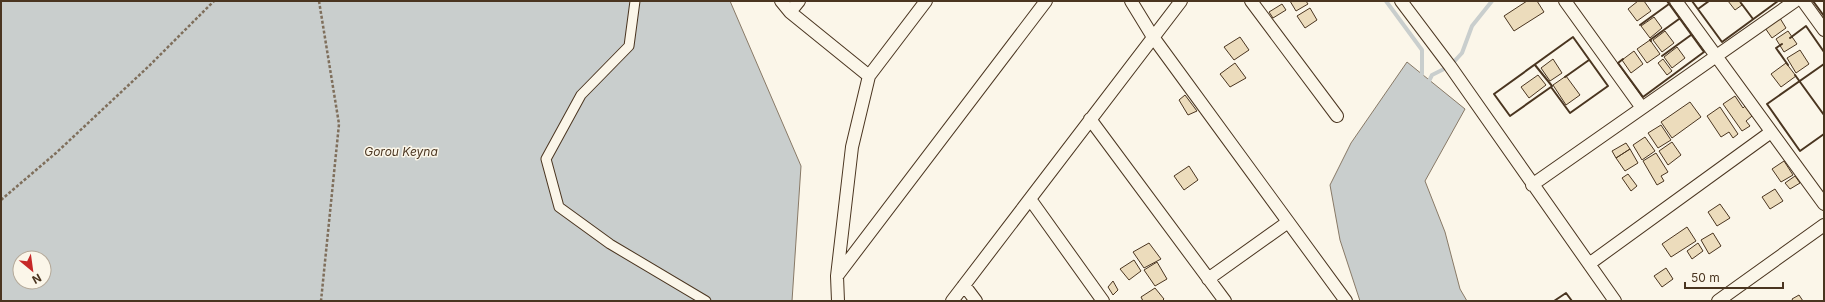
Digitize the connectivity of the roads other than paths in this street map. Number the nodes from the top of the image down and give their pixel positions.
1 (635, 1) edge
2 (781, 1) edge
3 (799, 1) edge
4 (926, 1) edge
5 (1046, 1) edge
6 (1131, 1) edge
7 (1181, 1) edge
8 (1251, 1) edge
9 (1402, 1) edge
10 (1565, 1) edge
11 (1676, 1) edge
12 (1795, 1) edge
13 (1803, 1) edge
14 (790, 12) junction
15 (1824, 30) edge
16 (1153, 37) junction
17 (1716, 56) junction
18 (869, 76) junction
19 (1642, 108) junction
20 (1337, 116) dead end
21 (1090, 119) junction
22 (1771, 132) junction
23 (1532, 185) junction
24 (1030, 199) junction
25 (1824, 204) edge
26 (1288, 222) junction
27 (1824, 225) edge
28 (1589, 264) junction
29 (837, 276) junction
30 (1208, 279) junction
31 (964, 285) junction
32 (706, 301) edge
33 (838, 301) edge
34 (952, 301) edge
35 (976, 301) edge
36 (1103, 301) edge
37 (1225, 301) edge
38 (1346, 301) edge
39 (1615, 301) edge
40 (1718, 301) edge

1 - 32 street
2 - 14 street
3 - 14 street
4 - 18 street
5 - 29 street
6 - 16 street
7 - 16 street
8 - 20 street
9 - 23 street
10 - 19 street
11 - 17 street
12 - 17 street
13 - 15 street
14 - 18 street
16 - 21 street
16 - 26 street
17 - 19 street
17 - 22 street
18 - 29 street
19 - 23 street
21 - 24 street
21 - 30 street
22 - 25 street
22 - 28 street
23 - 28 street
24 - 31 street
24 - 36 street
26 - 30 street
26 - 38 street
27 - 40 street
28 - 39 street
29 - 33 street
30 - 37 street
31 - 34 street
31 - 35 street

